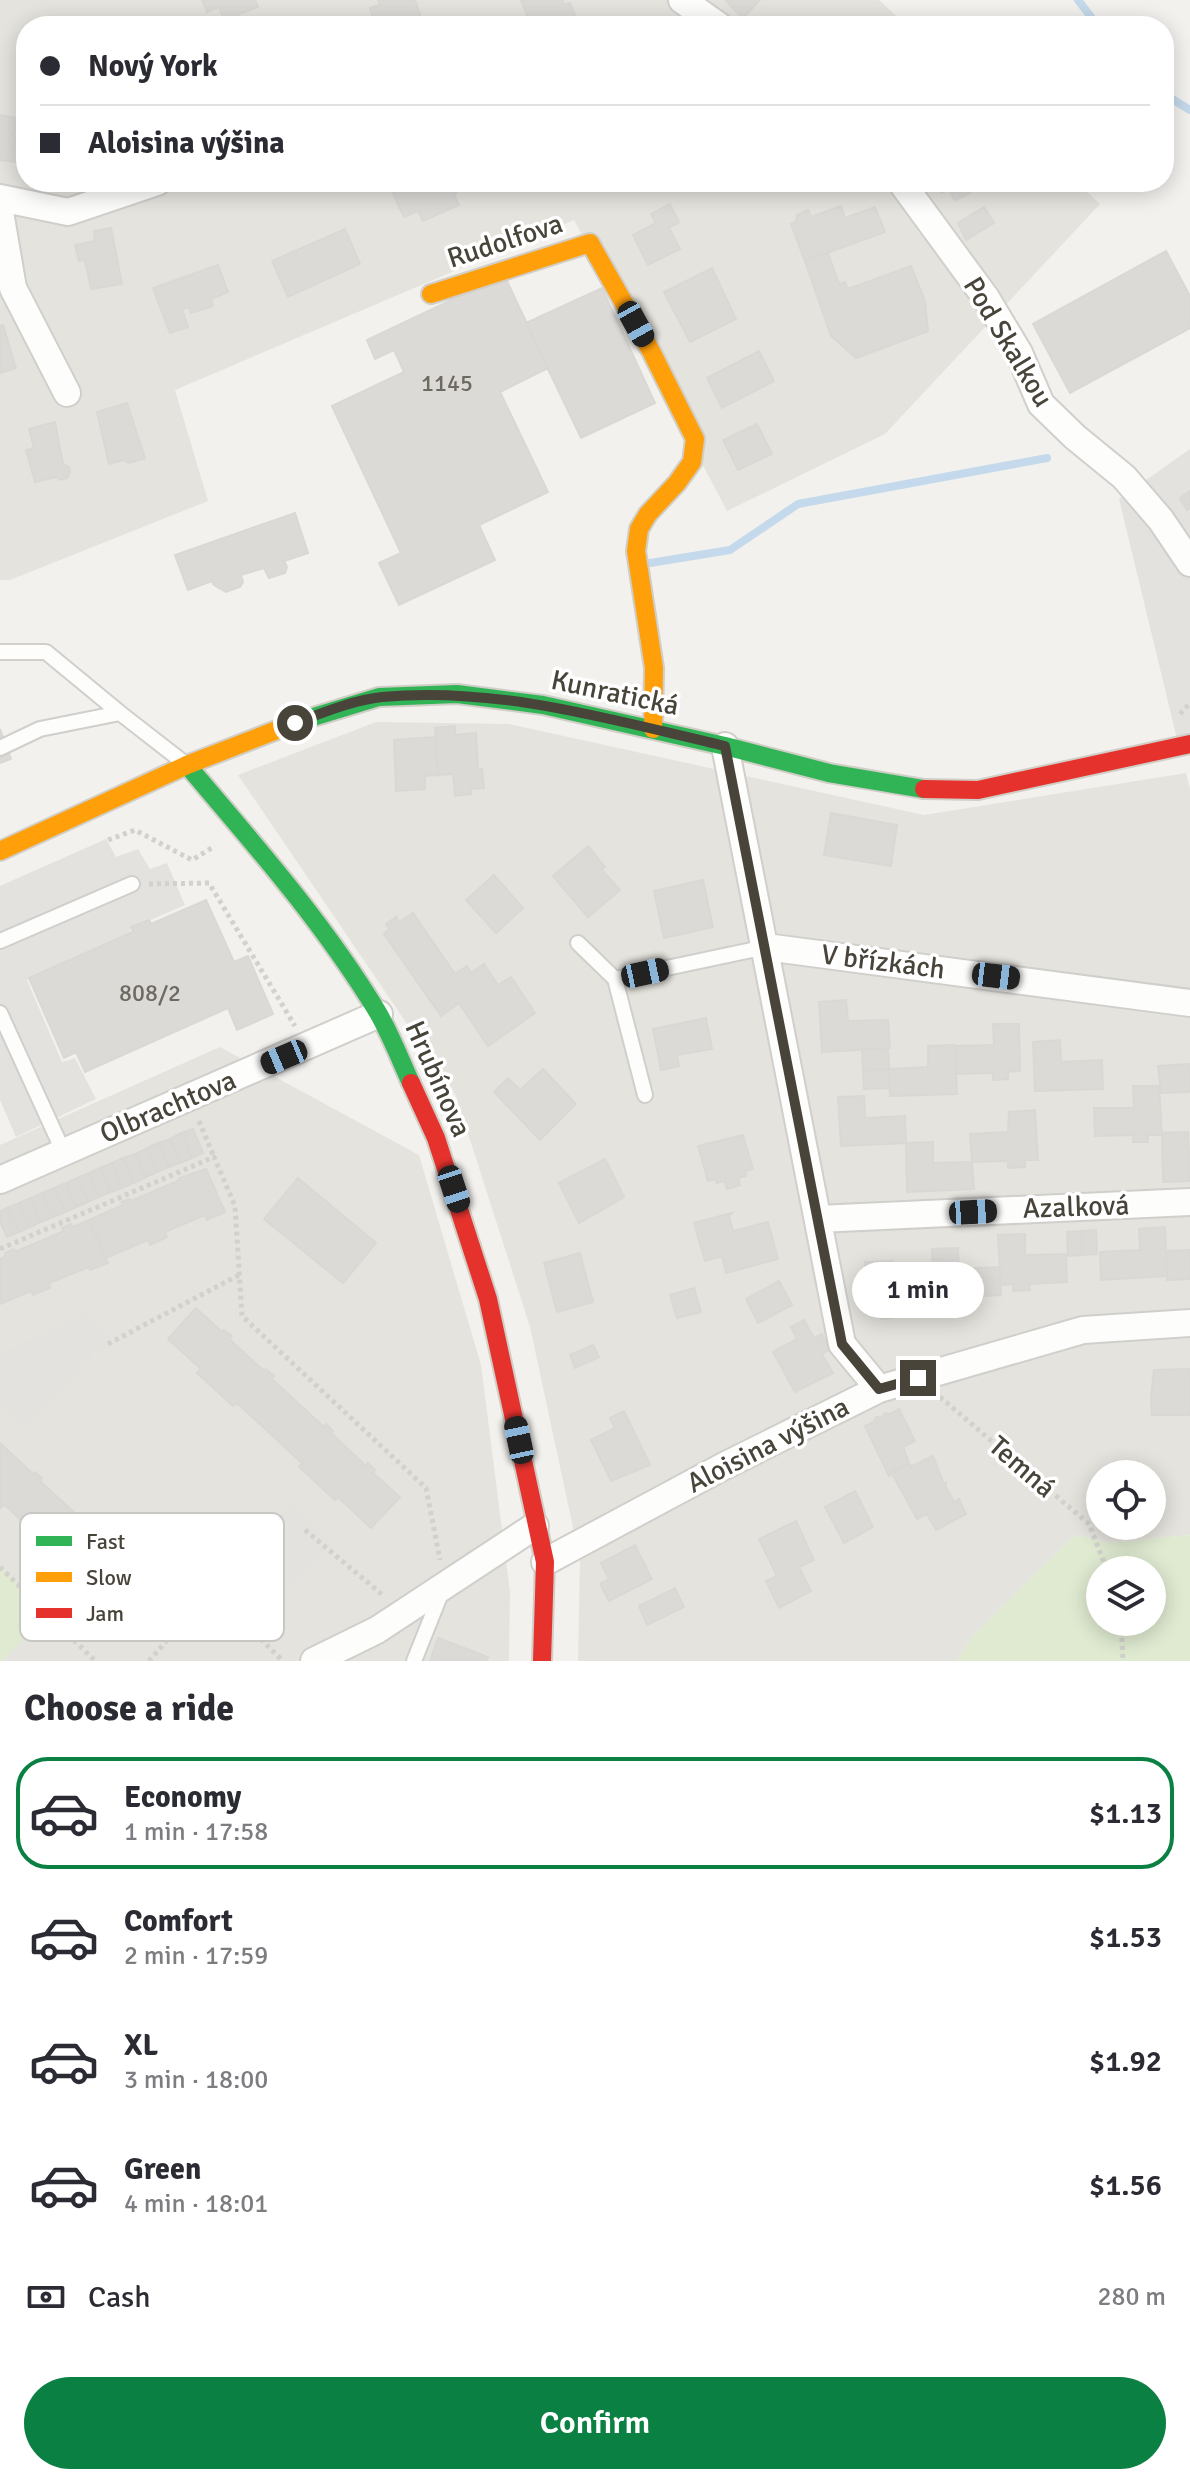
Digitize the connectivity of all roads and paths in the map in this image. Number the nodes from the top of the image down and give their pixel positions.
1 (682, 0) edge
2 (705, 16) edge
3 (127, 192) edge
4 (908, 192) edge
5 (0, 198) edge
6 (0, 212) edge
7 (431, 294) dead end
8 (67, 393) dead end
9 (1190, 563) edge
10 (0, 652) edge
11 (120, 713) junction
12 (653, 729) junction
13 (1190, 744) edge
14 (725, 746) junction
15 (0, 748) edge
16 (187, 765) junction
17 (240, 825) junction
18 (108, 840) dead end
19 (0, 851) edge
20 (132, 884) joint
21 (0, 941) edge
22 (578, 943) dead end
23 (766, 947) junction
24 (615, 979) junction
25 (1190, 1003) edge
26 (0, 1013) edge
27 (379, 1014) junction
28 (308, 1046) junction
29 (645, 1095) dead end
30 (190, 1098) junction
31 (63, 1151) junction
32 (214, 1157) junction
33 (0, 1180) edge
34 (1190, 1202) edge
35 (818, 1219) junction
36 (0, 1249) edge
37 (239, 1275) junction
38 (1190, 1323) edge
39 (108, 1344) dead end
40 (918, 1378) junction
41 (879, 1389) junction
42 (535, 1526) junction
43 (305, 1530) dead end
44 (1102, 1556) edge
45 (545, 1562) junction
46 (0, 1567) edge
47 (444, 1585) junction
48 (20, 1587) edge
49 (403, 1612) junction
50 (1122, 1636) edge
51 (75, 1641) edge
52 (166, 1641) edge
53 (263, 1641) edge
54 (95, 1661) edge
55 (149, 1661) edge
56 (283, 1661) edge
57 (314, 1661) edge
58 (414, 1661) edge
59 (542, 1661) edge
60 (1123, 1661) edge

1 - 2 street
3 - 5 street
4 - 9 street, Pod Skalkou
6 - 8 street
7 - 12 street, Rudolfova
10 - 11 lane
11 - 15 lane
11 - 16 lane
12 - 14 street, Kunratická
12 - 16 street, Kunratická
13 - 14 street, Kunratická
14 - 23 street
16 - 17 street, Hrubínova
16 - 19 street, Kunratická
17 - 18 path
17 - 27 street, Hrubínova
20 - 21 lane
20 - 28 path
22 - 24 lane
23 - 24 lane
23 - 25 street, V břízkách
23 - 35 street
24 - 29 lane
26 - 31 lane
27 - 28 street, Olbrachtova
27 - 42 street, Hrubínova
28 - 30 street, Olbrachtova
30 - 31 street, Olbrachtova
30 - 32 path
31 - 33 street, Olbrachtova
32 - 36 path
32 - 37 path
34 - 35 street, Azalková
35 - 41 street
37 - 39 path
37 - 47 path
38 - 40 street, Aloisina výšina
40 - 41 street, Aloisina výšina
40 - 44 path, Temná
41 - 45 street, Aloisina výšina
42 - 45 street, Hrubínova
42 - 47 street
43 - 49 path
45 - 59 street, Hrubínova
46 - 48 path
47 - 49 street
47 - 58 lane
49 - 57 street
50 - 60 path
51 - 54 path
52 - 55 path
53 - 56 path

